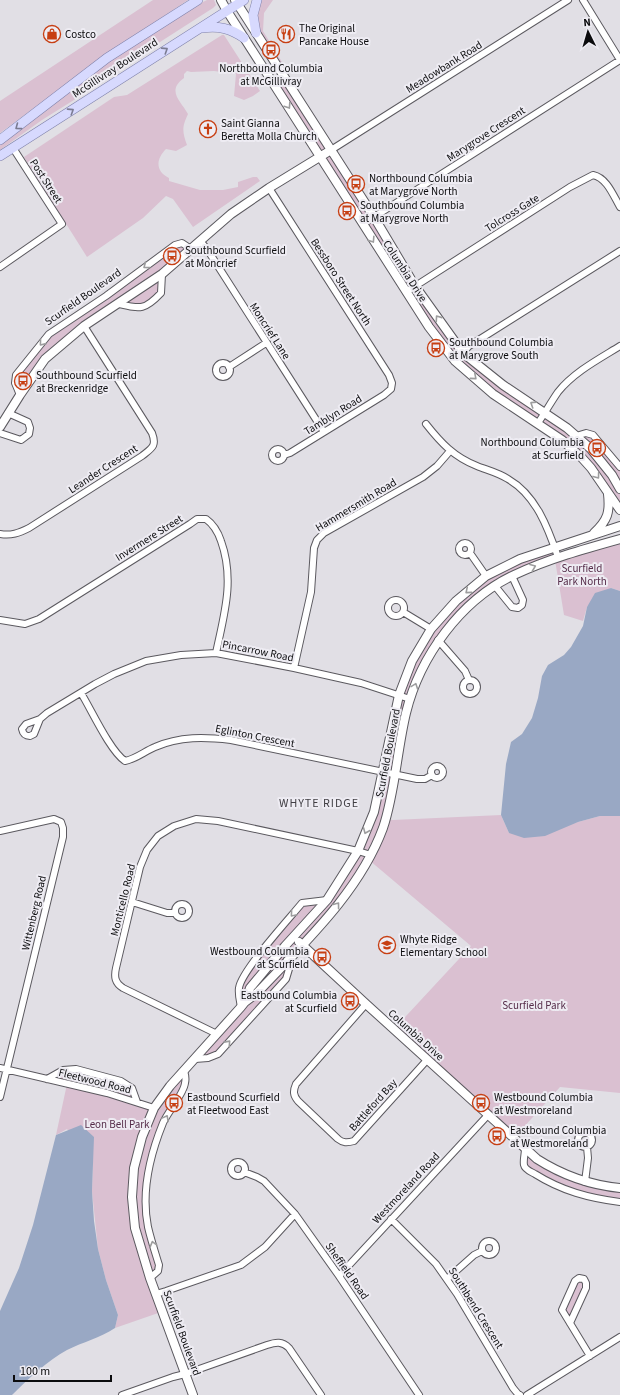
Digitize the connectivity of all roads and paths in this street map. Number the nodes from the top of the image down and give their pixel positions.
1 (221, 0) edge
2 (257, 0) edge
3 (568, 0) edge
4 (582, 0) edge
5 (196, 1) edge
6 (239, 2) edge
7 (227, 11) junction
8 (199, 28) junction
9 (256, 33) junction
10 (244, 38) junction
11 (620, 60) edge
12 (0, 140) edge
13 (13, 148) junction
14 (331, 150) junction
15 (0, 156) edge
16 (319, 157) junction
17 (269, 188) junction
18 (620, 206) edge
19 (374, 217) junction
20 (363, 224) junction
21 (200, 241) junction
22 (191, 248) junction
23 (620, 251) edge
24 (0, 267) edge
25 (162, 274) junction
26 (415, 286) junction
27 (406, 292) junction
28 (119, 304) junction
29 (84, 326) junction
30 (266, 343) junction
31 (620, 346) edge
32 (463, 352) junction
33 (455, 361) junction
34 (229, 367) dead end
35 (391, 389) joint
36 (20, 395) junction
37 (8, 413) junction
38 (545, 413) junction
39 (538, 423) junction
40 (426, 424) dead end
41 (0, 427) edge
42 (324, 432) junction
43 (0, 433) edge
44 (576, 436) junction
45 (450, 451) junction
46 (284, 455) dead end
47 (620, 467) edge
48 (620, 489) edge
49 (608, 491) junction
50 (620, 510) edge
51 (620, 526) edge
52 (0, 534) edge
53 (592, 535) junction
54 (620, 539) edge
55 (554, 547) junction
56 (470, 553) dead end
57 (558, 557) junction
58 (486, 576) junction
59 (512, 576) junction
60 (495, 586) junction
61 (403, 612) dead end
62 (0, 620) edge
63 (431, 629) junction
64 (438, 640) junction
65 (216, 653) junction
66 (294, 668) junction
67 (469, 680) dead end
68 (81, 692) junction
69 (399, 695) junction
70 (410, 699) junction
71 (40, 719) dead end
72 (382, 772) junction
73 (394, 775) junction
74 (432, 775) dead end
75 (0, 831) edge
76 (358, 851) junction
77 (371, 855) junction
78 (327, 900) junction
79 (132, 902) junction
80 (175, 913) dead end
81 (293, 937) junction
82 (302, 945) junction
83 (287, 960) junction
84 (243, 1004) junction
85 (366, 1004) junction
86 (217, 1034) junction
87 (195, 1059) junction
88 (427, 1060) junction
89 (0, 1068) edge
90 (7, 1069) junction
91 (184, 1071) junction
92 (48, 1079) junction
93 (0, 1097) edge
94 (137, 1102) junction
95 (154, 1108) junction
96 (488, 1115) junction
97 (587, 1147) dead end
98 (526, 1149) junction
99 (244, 1172) dead end
100 (585, 1182) junction
101 (620, 1188) edge
102 (620, 1202) edge
103 (295, 1214) junction
104 (391, 1219) junction
105 (482, 1251) dead end
106 (339, 1276) junction
107 (150, 1278) junction
108 (447, 1279) junction
109 (156, 1294) junction
110 (570, 1323) junction
111 (620, 1337) edge
112 (590, 1356) junction
113 (185, 1374) junction
114 (122, 1395) edge
115 (193, 1395) edge
116 (321, 1395) edge
117 (419, 1395) edge
118 (520, 1395) edge
119 (527, 1395) edge

1 - 7 street, Columbia Drive
2 - 9 main road
3 - 14 street, Meadowbank Road
4 - 11 street
5 -> 12 main road, McGillivray Boulevard
6 - 7 main road, McGillivray Boulevard
6 - 9 street, Columbia Drive
7 - 8 main road, McGillivray Boulevard
7 - 10 street, Columbia Drive
8 - 10 main road
13 -> 8 main road, McGillivray Boulevard
9 - 14 street, Columbia Drive
10 -> 16 street, Columbia Drive
11 - 19 street, Marygrove Crescent
13 - 15 main road, McGillivray Boulevard
13 - 24 street, Post Street
14 - 16 street
14 - 19 street, Columbia Drive
16 - 17 street
16 - 20 street, Columbia Drive
17 - 21 street
17 - 35 street, Bessboro Street North
18 - 26 street, Tolcross Gate
19 - 20 street, Marygrove Crescent
19 - 26 street, Columbia Drive
20 -> 27 street, Columbia Drive
21 - 22 street
21 - 30 street, Moncrief Lane
22 - 25 street
22 -> 36 street, Scurfield Boulevard
23 - 32 street
25 - 28 street
25 - 28 street
26 - 27 street, Tolcross Gate
32 -> 26 street, Columbia Drive
27 - 33 street, Columbia Drive
28 - 29 street
29 - 36 street
29 - 52 street, Leander Crescent
30 - 34 street
30 - 42 street, Moncrief Lane
31 - 38 street
32 - 33 street
38 -> 32 street, Columbia Drive
33 -> 39 street, Columbia Drive
35 - 42 street, Tamblyn Road
36 - 37 street
37 - 41 street
37 - 43 street
38 - 39 street
38 - 44 street, Columbia Drive
39 -> 49 street, Columbia Drive
40 - 45 street
42 - 46 street, Tamblyn Road
44 - 47 street
44 - 48 street, Columbia Drive
45 - 55 street
45 - 66 street, Hammersmith Road
49 - 50 street, Columbia Drive
49 - 53 street
51 - 53 street, Scurfield Boulevard
53 - 55 street, Scurfield Boulevard
54 - 57 street, Scurfield Boulevard
55 - 57 street
55 - 58 street, Scurfield Boulevard
56 - 58 street
59 -> 57 street, Scurfield Boulevard
58 -> 63 street, Scurfield Boulevard
59 - 60 street, Scurfield Boulevard
59 - 60 street
60 - 64 street, Scurfield Boulevard
61 - 63 street
62 - 65 street, Invermere Street
63 - 69 street, Scurfield Boulevard
64 - 67 street
70 -> 64 street, Scurfield Boulevard
65 - 66 street, Pincarrow Road
65 - 68 street, Pincarrow Road
66 - 69 street, Pincarrow Road
68 - 71 street, Pincarrow Road
68 - 72 street, Eglinton Crescent
69 - 70 street, Pincarrow Road
69 - 72 street, Scurfield Boulevard
70 - 73 street, Scurfield Boulevard
72 - 73 street, Eglinton Crescent
72 -> 76 street, Scurfield Boulevard
73 - 74 street, Eglinton Crescent
73 - 77 street, Scurfield Boulevard
75 - 90 street, Wittenberg Road
76 - 77 street, Monticello Road
76 - 78 street, Scurfield Boulevard
76 - 79 street, Monticello Road
82 -> 77 street, Scurfield Boulevard
78 - 81 street, Scurfield Boulevard
78 -> 84 street
79 - 80 street
79 - 86 street, Monticello Road
81 - 82 street, Columbia Drive
81 - 84 street, Scurfield Boulevard
82 - 83 street, Scurfield Boulevard
82 - 85 street, Columbia Drive
83 - 84 street, Scurfield Boulevard
87 -> 83 street
84 - 86 street, Scurfield Boulevard
85 - 88 street, Columbia Drive
85 - 88 street, Battleford Bay
86 - 87 street, Scurfield Boulevard
87 - 91 street, Scurfield Boulevard
88 - 96 street, Columbia Drive
89 - 90 street, Fleetwood Road
90 - 92 street, Fleetwood Road
90 - 93 street
91 - 95 street, Scurfield Boulevard
107 -> 91 street
92 - 94 street, Fleetwood Road
92 - 94 street, Fleetwood Road
94 - 95 street, Fleetwood Road
95 - 107 street, Scurfield Boulevard
96 - 98 street, Columbia Drive
96 - 104 street, Westmoreland Road
97 - 100 street
98 - 100 street, Columbia Drive
98 - 102 street
99 - 103 street, Sheffield Road
100 - 101 street, Columbia Drive
103 - 106 street, Sheffield Road
103 - 109 street
104 - 106 street, Westmoreland Road
104 - 108 street, Southbend Crescent
105 - 108 street
106 - 117 street, Sheffield Road
107 - 109 street, Scurfield Boulevard
108 - 118 street, Southbend Crescent
109 - 113 street, Scurfield Boulevard
110 - 110 street
110 - 112 street
111 - 112 street
112 - 119 street
113 - 114 street
113 - 115 street, Scurfield Boulevard
113 - 116 street

